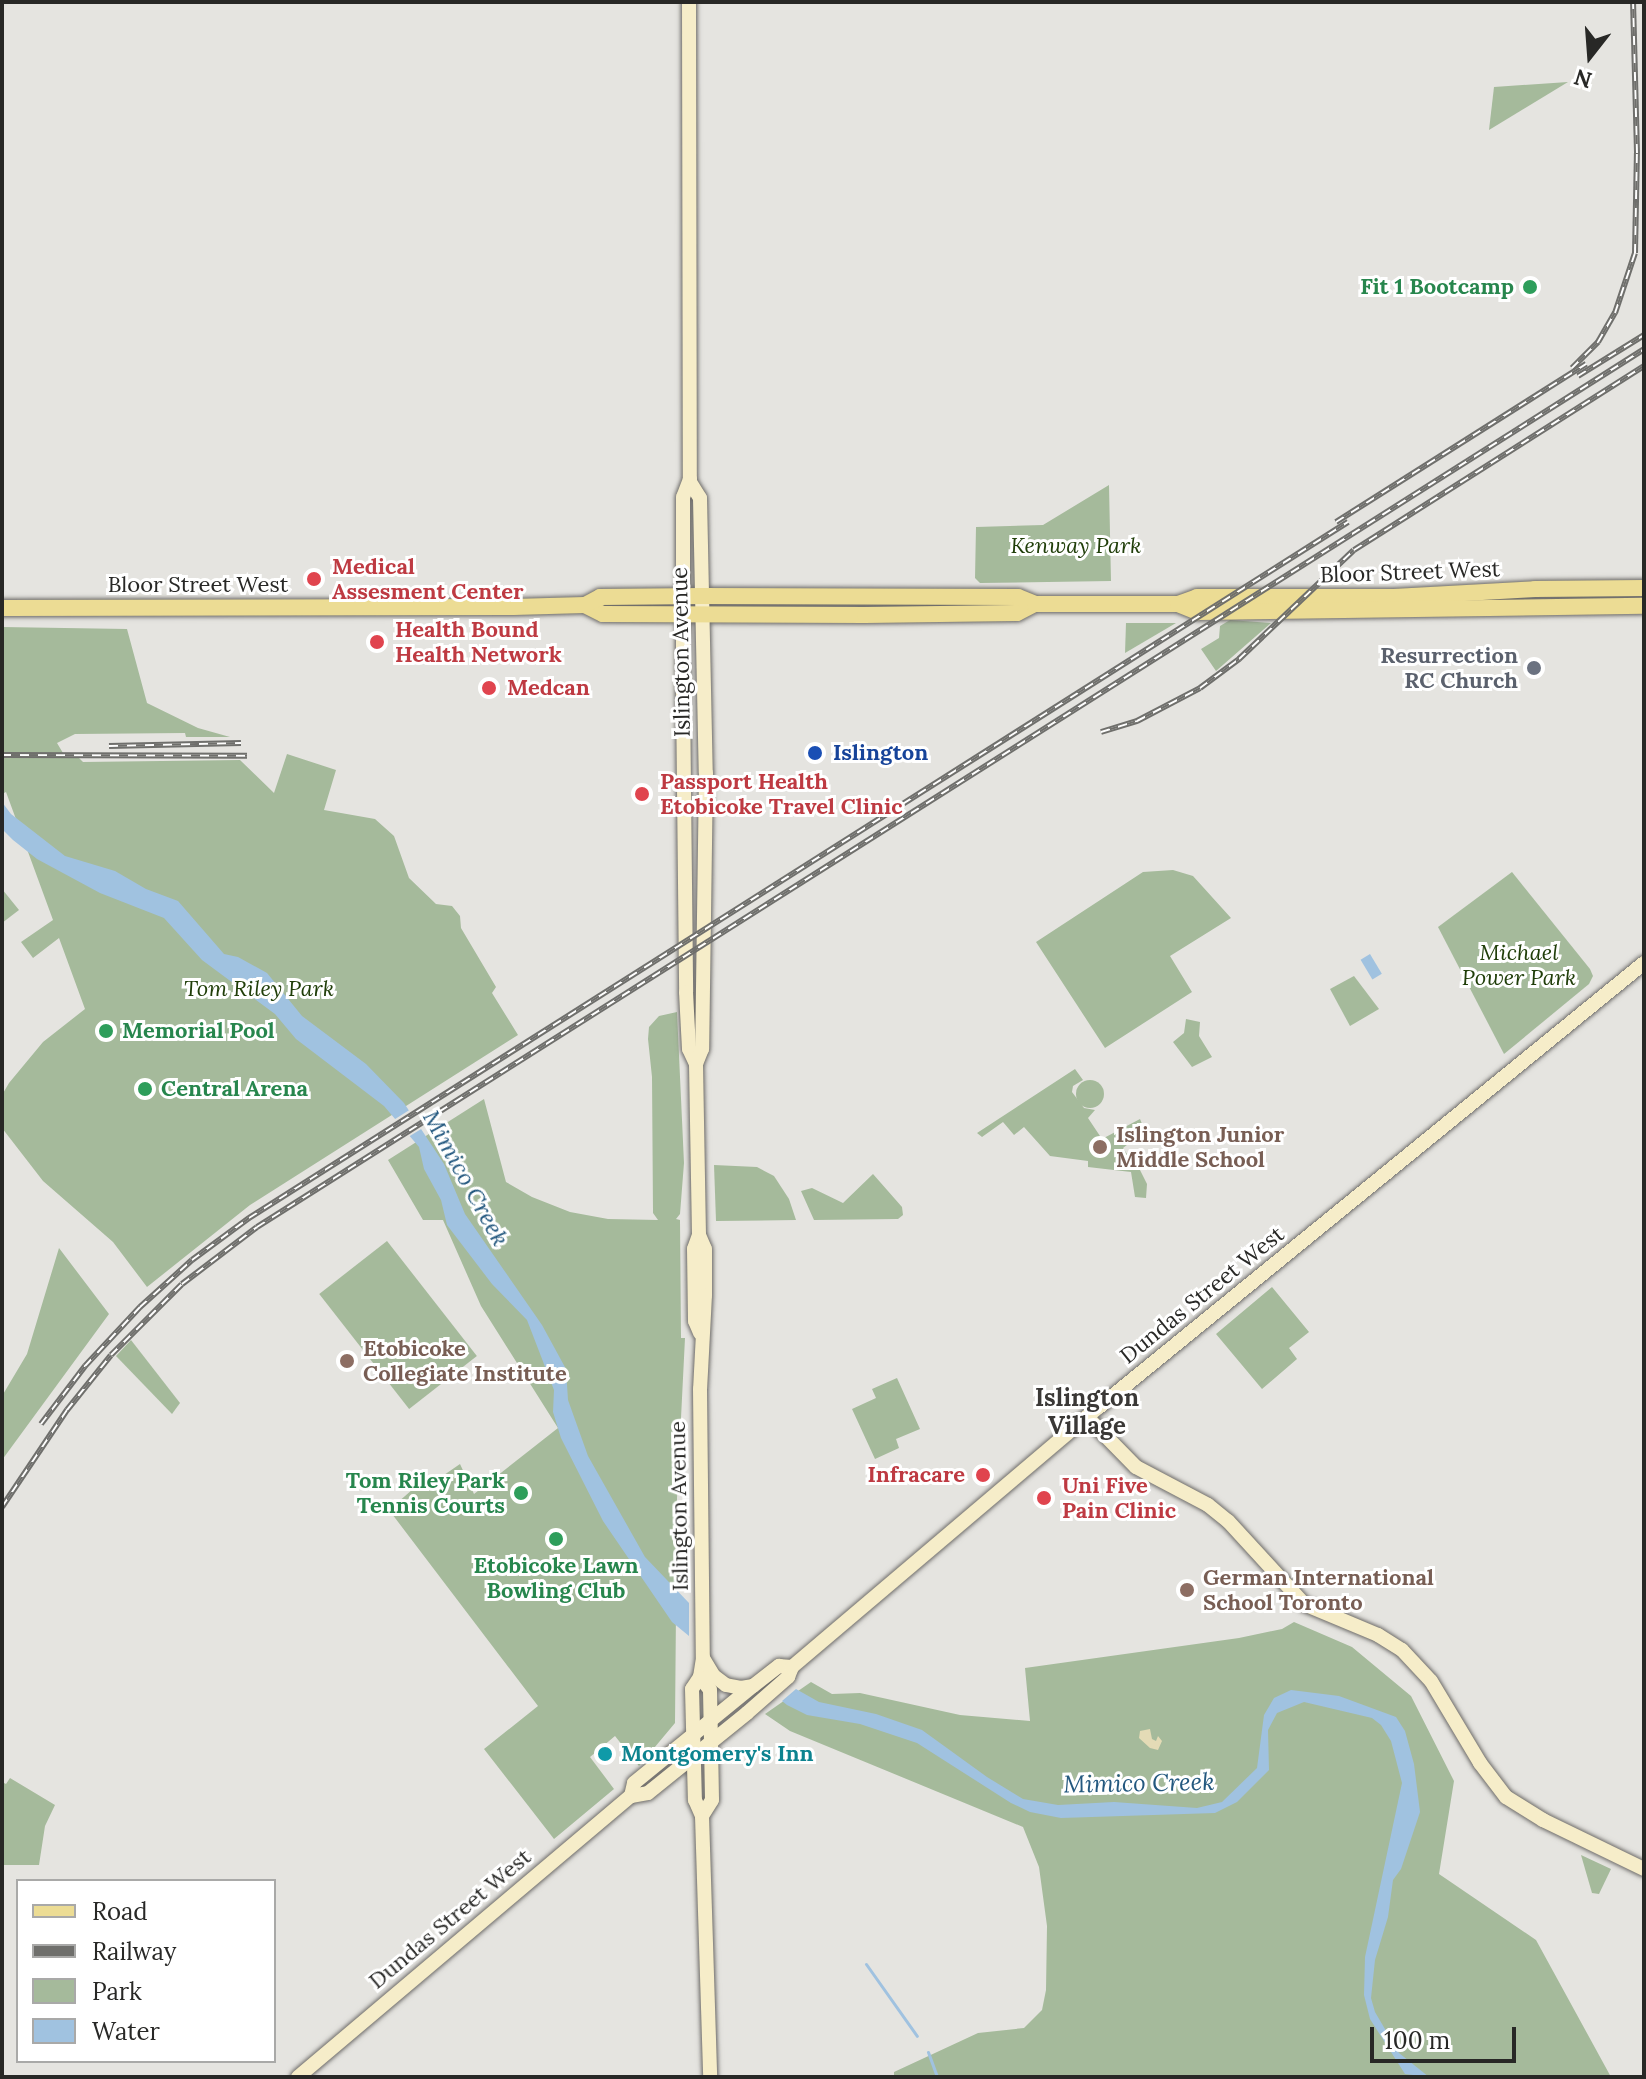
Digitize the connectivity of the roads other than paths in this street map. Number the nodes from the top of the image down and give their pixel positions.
1 (689, 2) edge
2 (1644, 588) edge
3 (692, 596) junction
4 (1035, 604) junction
5 (1178, 604) junction
6 (585, 605) junction
7 (1644, 606) edge
8 (2, 608) edge
9 (684, 614) junction
10 (702, 614) junction
11 (683, 692) junction
12 (703, 693) junction
13 (1644, 963) edge
14 (696, 1064) junction
15 (1087, 1417) junction
16 (703, 1658) junction
17 (792, 1667) junction
18 (700, 1677) junction
19 (753, 1686) junction
20 (710, 1721) junction
21 (694, 1735) junction
22 (711, 1742) junction
23 (695, 1755) junction
24 (666, 1779) junction
25 (631, 1796) junction
26 (695, 1800) junction
27 (702, 1816) junction
28 (1644, 1869) edge
29 (298, 2077) edge
30 (710, 2077) edge

1 - 3 main road, Islington Avenue
2 - 5 main road, Bloor Street West
3 - 4 main road, Bloor Street West
3 - 6 main road, Bloor Street West
3 - 9 main road, Islington Avenue
3 - 10 main road, Islington Avenue
4 - 5 main road, Bloor Street West
4 - 10 main road, Bloor Street West
5 - 7 main road, Bloor Street West
6 - 8 main road, Bloor Street West
6 - 9 main road, Bloor Street West
9 - 10 main road, Bloor Street West
9 - 11 main road, Islington Avenue
10 - 12 main road, Islington Avenue
11 - 12 main road
11 - 14 main road, Islington Avenue
12 - 14 main road, Islington Avenue
13 - 15 main road, Dundas Street West
14 - 16 main road, Islington Avenue
15 - 17 main road, Dundas Street West
15 - 28 main road
16 - 18 main road, Islington Avenue
16 - 19 main road
17 - 19 main road, Dundas Street West
17 - 22 main road, Dundas Street West
18 - 20 main road, Islington Avenue
18 - 21 main road, Islington Avenue
19 - 20 main road, Dundas Street West
20 - 21 main road, Dundas Street West
20 - 22 main road, Islington Avenue
21 - 23 main road, Islington Avenue
21 - 25 main road, Dundas Street West
22 - 23 main road, Dundas Street West
22 - 27 main road, Islington Avenue
23 - 24 main road, Dundas Street West
23 - 26 main road, Islington Avenue
24 - 25 main road, Dundas Street West
24 - 26 main road
25 - 29 main road, Dundas Street West
26 - 27 main road, Islington Avenue
27 - 30 main road, Islington Avenue

